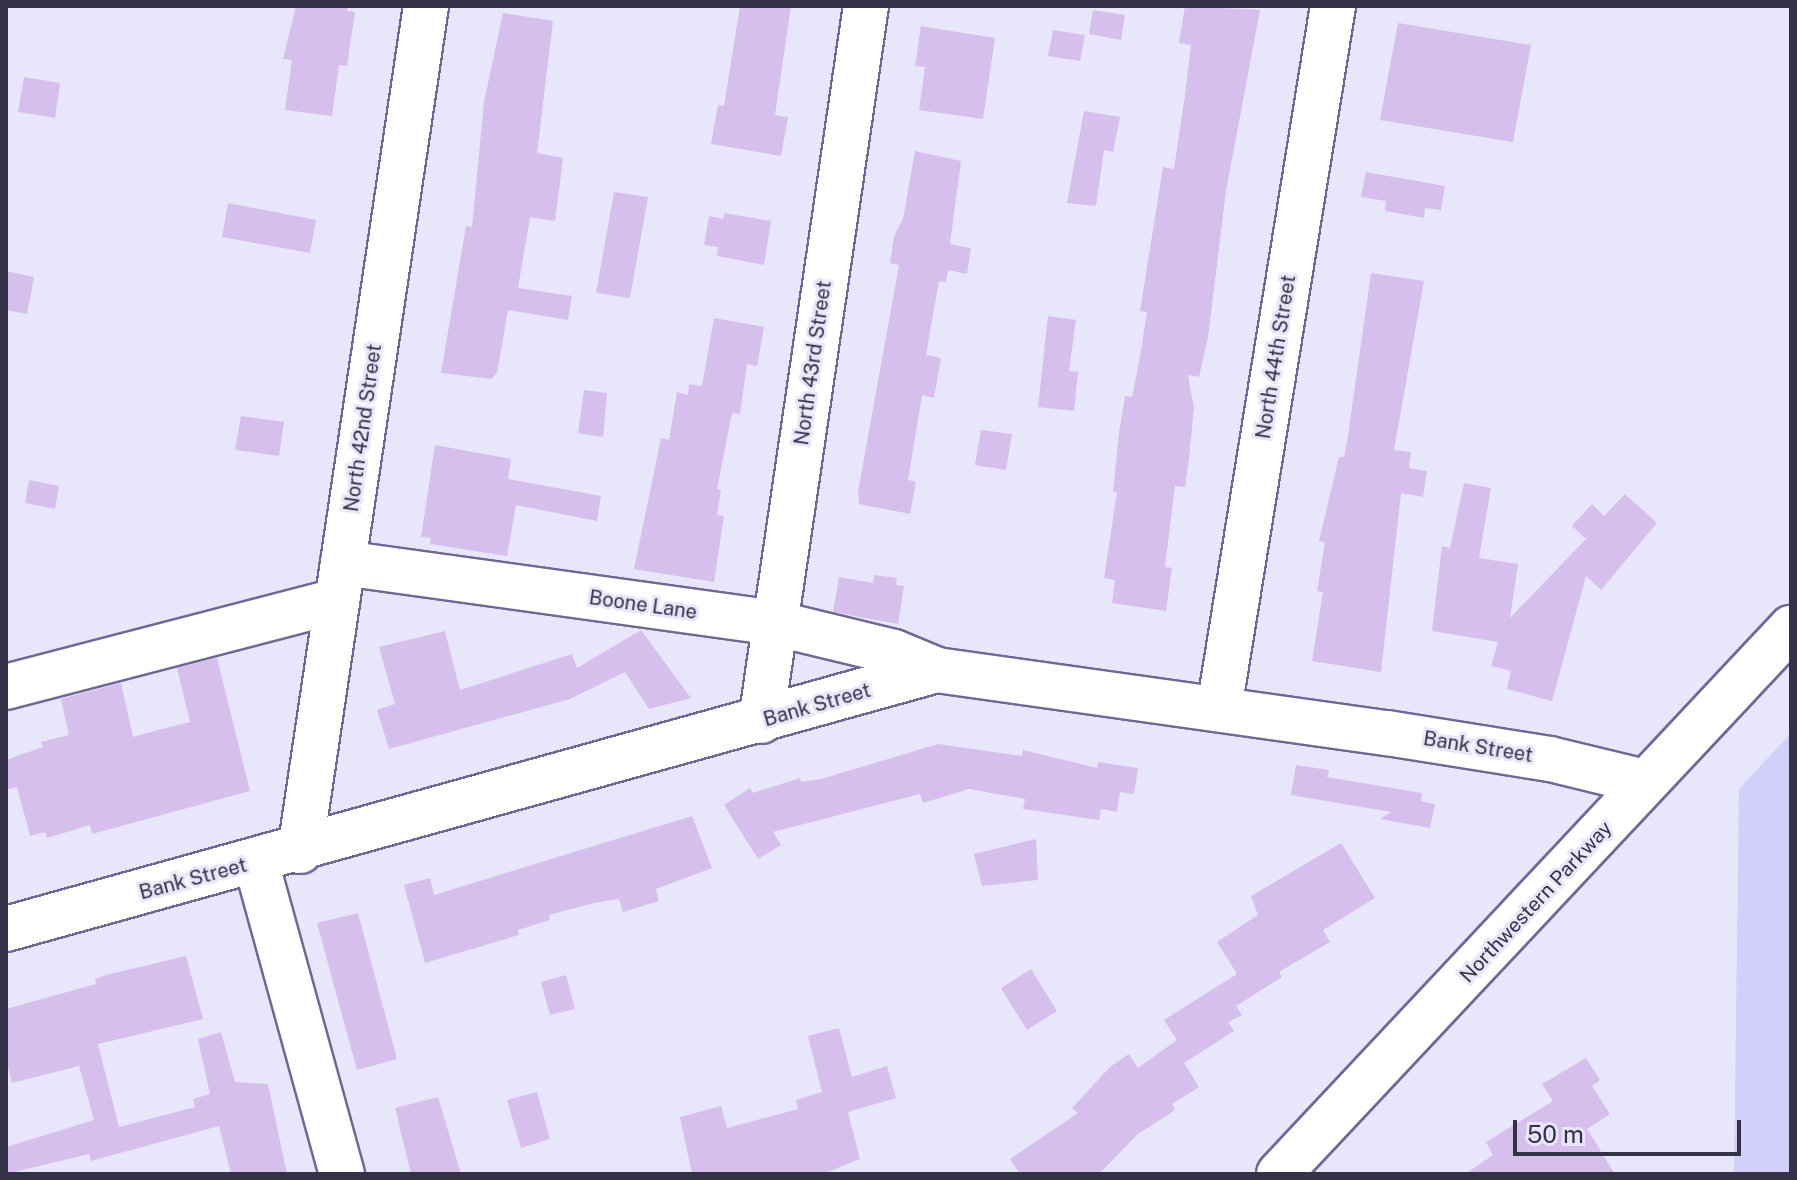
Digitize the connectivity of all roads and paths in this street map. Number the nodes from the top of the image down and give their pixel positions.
1 (426, 6) edge
2 (866, 6) edge
3 (1333, 6) edge
4 (340, 582) junction
5 (774, 623) junction
6 (1791, 628) edge
7 (937, 670) junction
8 (6, 687) edge
9 (1219, 709) junction
10 (761, 721) junction
11 (1644, 782) junction
12 (300, 851) junction
13 (256, 862) junction
14 (6, 929) edge
15 (342, 1174) edge
16 (1279, 1174) edge

1 - 4 street, North 42nd Street
2 - 5 street, North 43rd Street
3 - 9 street, North 44th Street
4 - 5 street, Boone Lane
4 - 8 street, Boone Lane
4 - 12 street, North 42nd Street
5 - 7 street, Boone Lane
5 - 10 street, North 43rd Street
6 - 11 street, Northwestern Parkway
7 - 9 street, Bank Street
7 - 10 street, Bank Street
9 - 11 street, Bank Street
10 - 12 street, Bank Street
11 - 16 street, Northwestern Parkway
12 - 13 street, Bank Street
13 - 14 street, Bank Street
13 - 15 street

